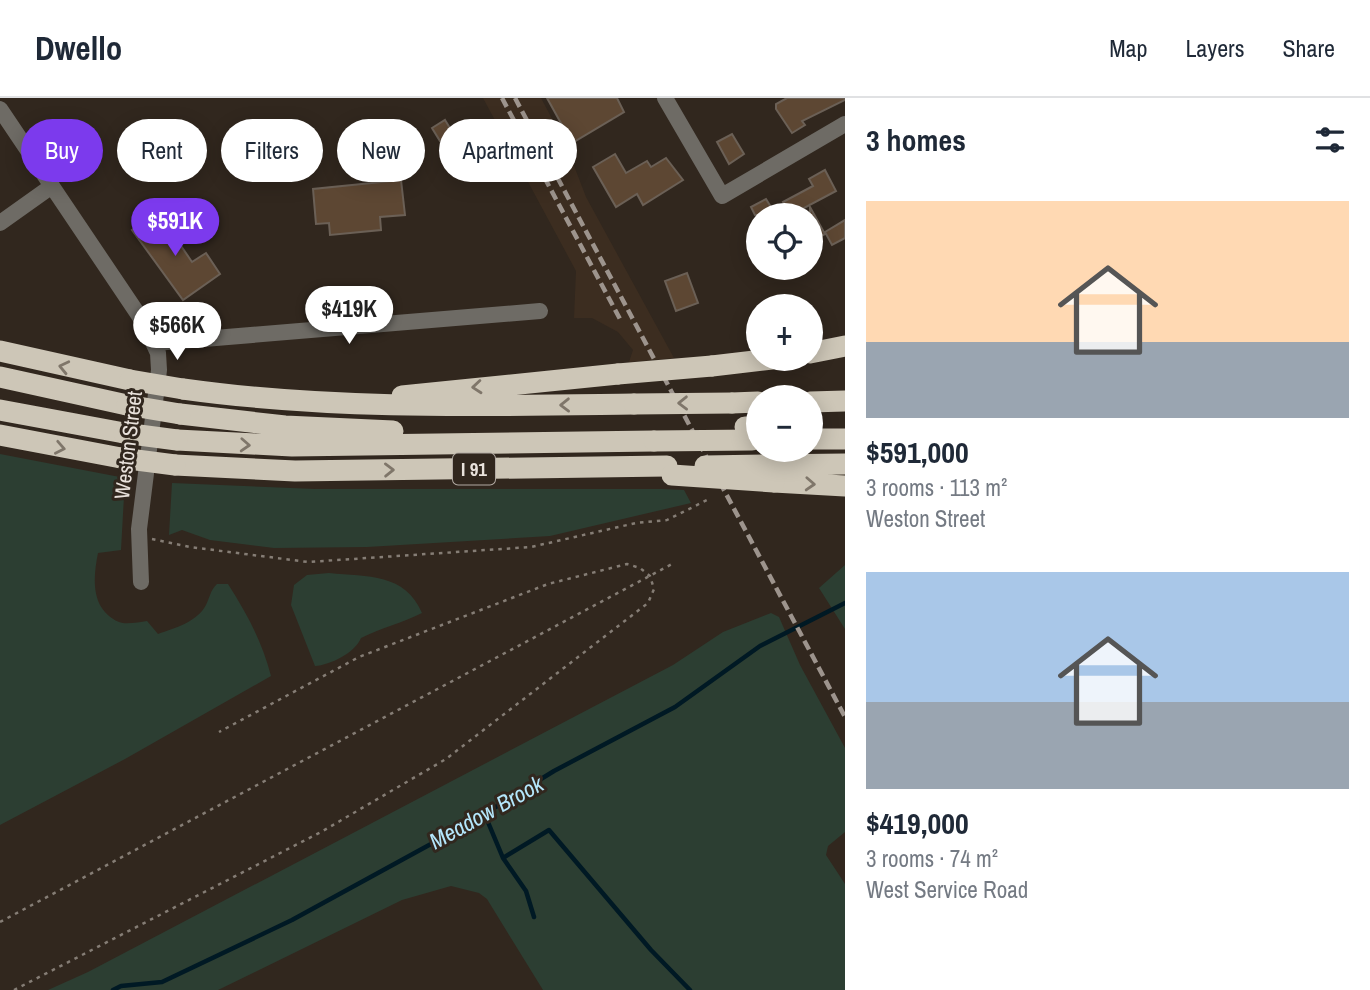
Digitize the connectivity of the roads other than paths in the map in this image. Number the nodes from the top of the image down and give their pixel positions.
1 (665, 98) edge
2 (0, 108) edge
3 (845, 124) edge
4 (52, 186) junction
5 (0, 223) edge
6 (540, 311) dead end
7 (155, 343) junction
8 (845, 346) edge
9 (823, 350) edge
10 (0, 351) edge
11 (746, 362) edge
12 (0, 377) edge
13 (823, 401) edge
14 (845, 401) edge
15 (746, 402) edge
16 (359, 405) junction
17 (0, 410) edge
18 (823, 426) edge
19 (845, 426) edge
20 (746, 433) edge
21 (0, 435) edge
22 (651, 435) junction
23 (823, 439) edge
24 (845, 439) edge
25 (845, 464) edge
26 (770, 473) junction
27 (845, 486) edge
28 (141, 582) dead end

1 - 3 street
2 - 4 street, Weston Street
4 - 5 street
4 - 7 street, Weston Street
6 - 7 street
7 - 28 street, Weston Street
8 - 9 highway
16 -> 10 highway, bridge
11 -> 16 highway, bridge
12 - 22 highway, bridge
13 - 14 highway
15 -> 16 highway, bridge
17 -> 22 highway, bridge
18 - 19 highway
20 - 22 highway, bridge
21 -> 26 highway, I 91, bridge
23 - 24 highway
25 - 26 highway, I 91
26 -> 27 highway

